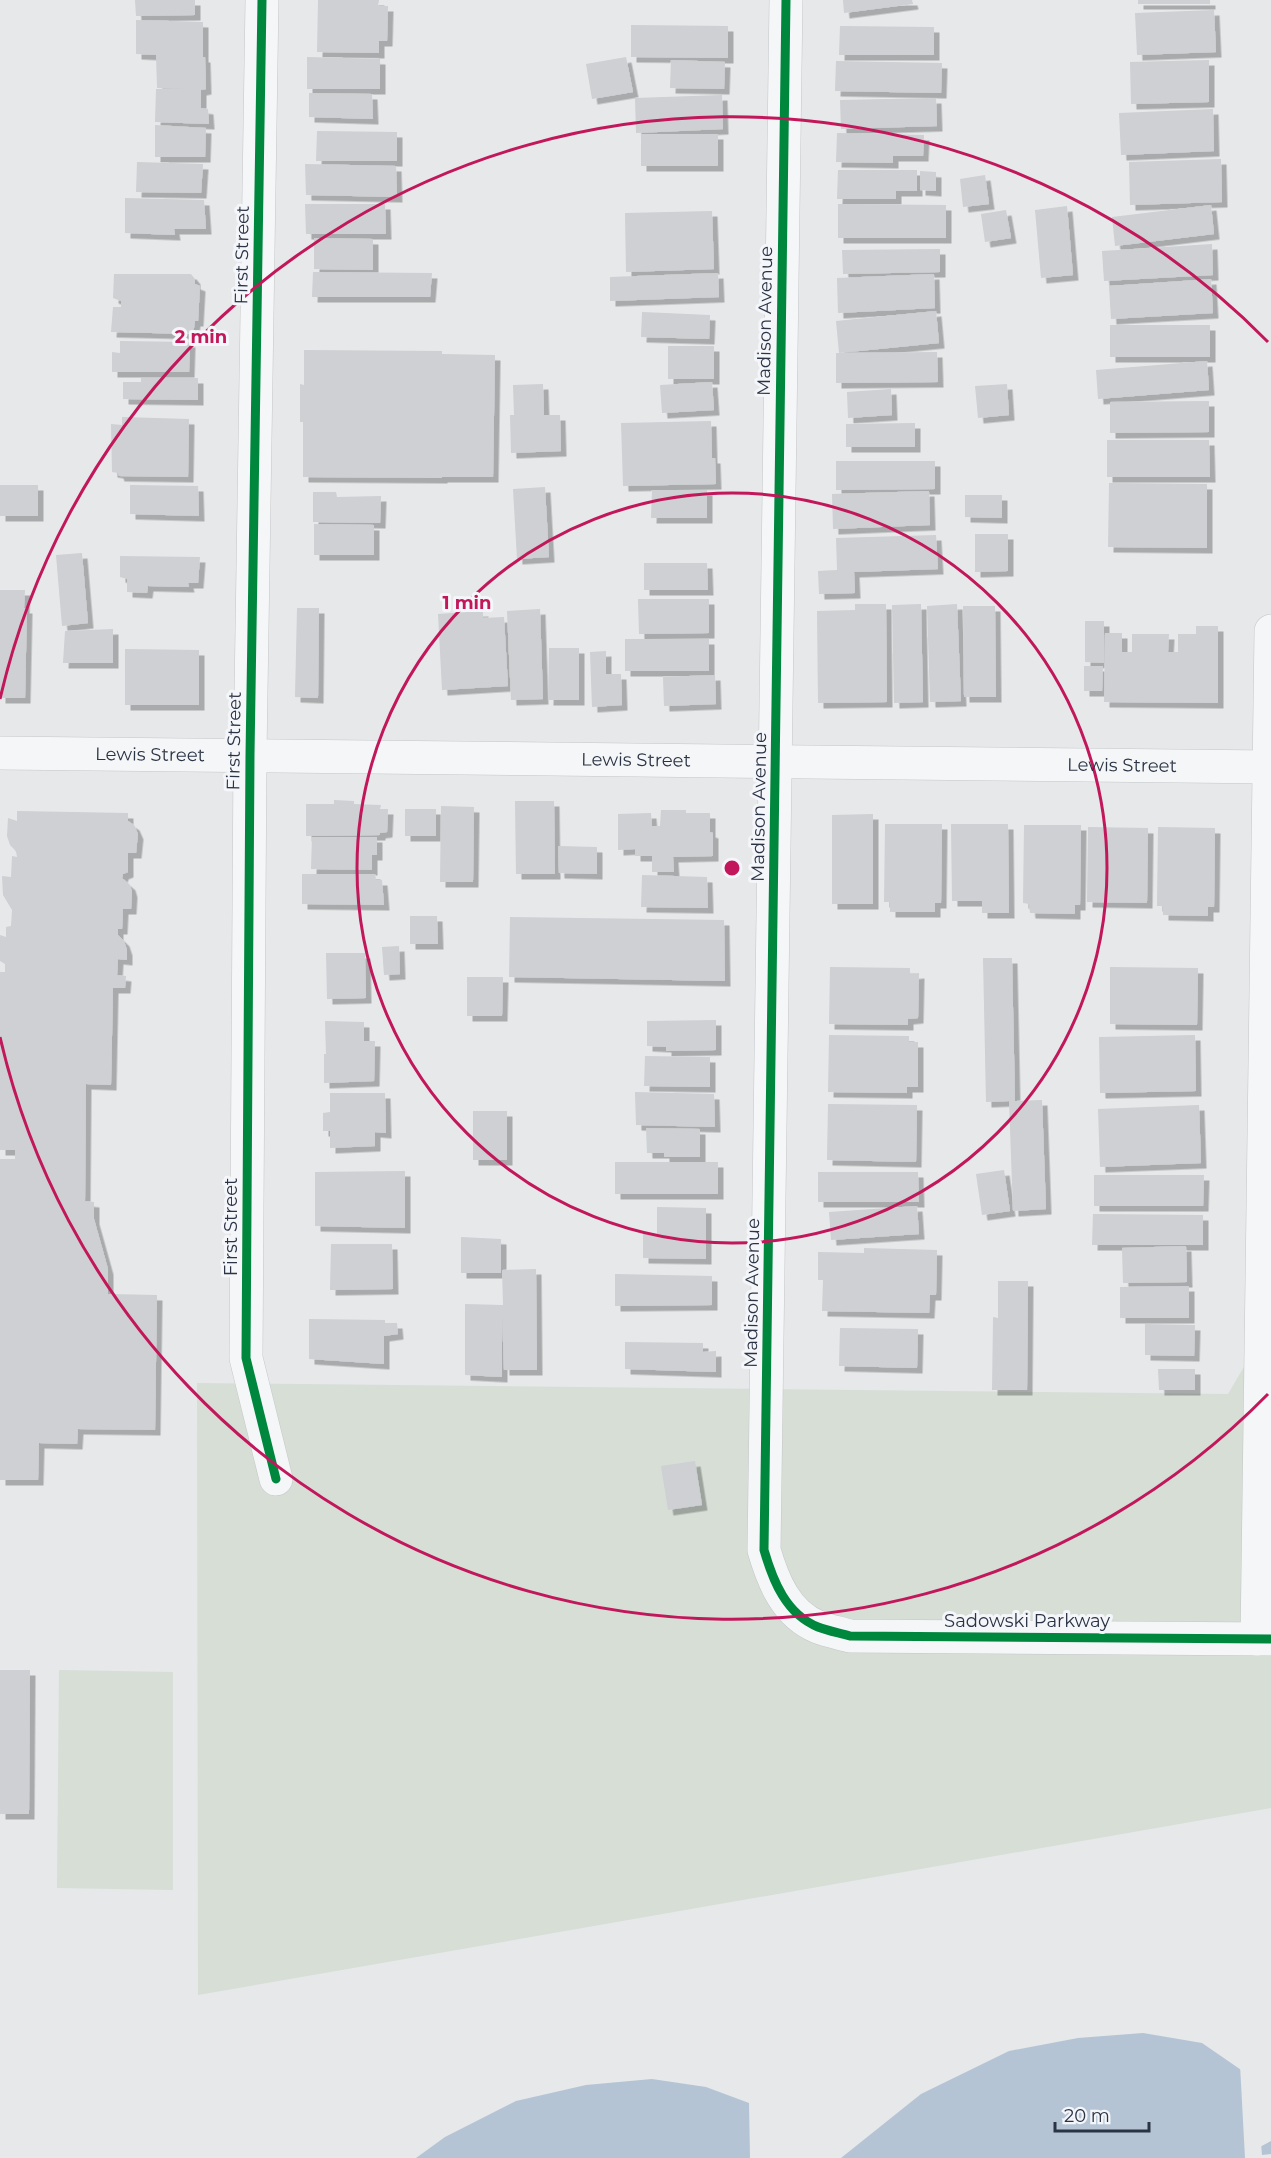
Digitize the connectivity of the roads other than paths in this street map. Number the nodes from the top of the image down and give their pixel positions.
1 (262, 0) edge
2 (786, 0) edge
3 (1271, 631) edge
4 (0, 753) edge
5 (250, 755) junction
6 (776, 762) junction
7 (1270, 767) edge
8 (276, 1479) dead end
9 (790, 1608) joint
10 (1264, 1639) edge

1 - 5 street, First Street
2 - 6 street, Madison Avenue
3 - 7 street
4 - 5 street, Lewis Street
5 - 6 street, Lewis Street
5 - 8 street, First Street
6 - 7 street, Lewis Street
6 - 9 street, Madison Avenue
7 - 10 street
9 - 10 street, Sadowski Parkway

